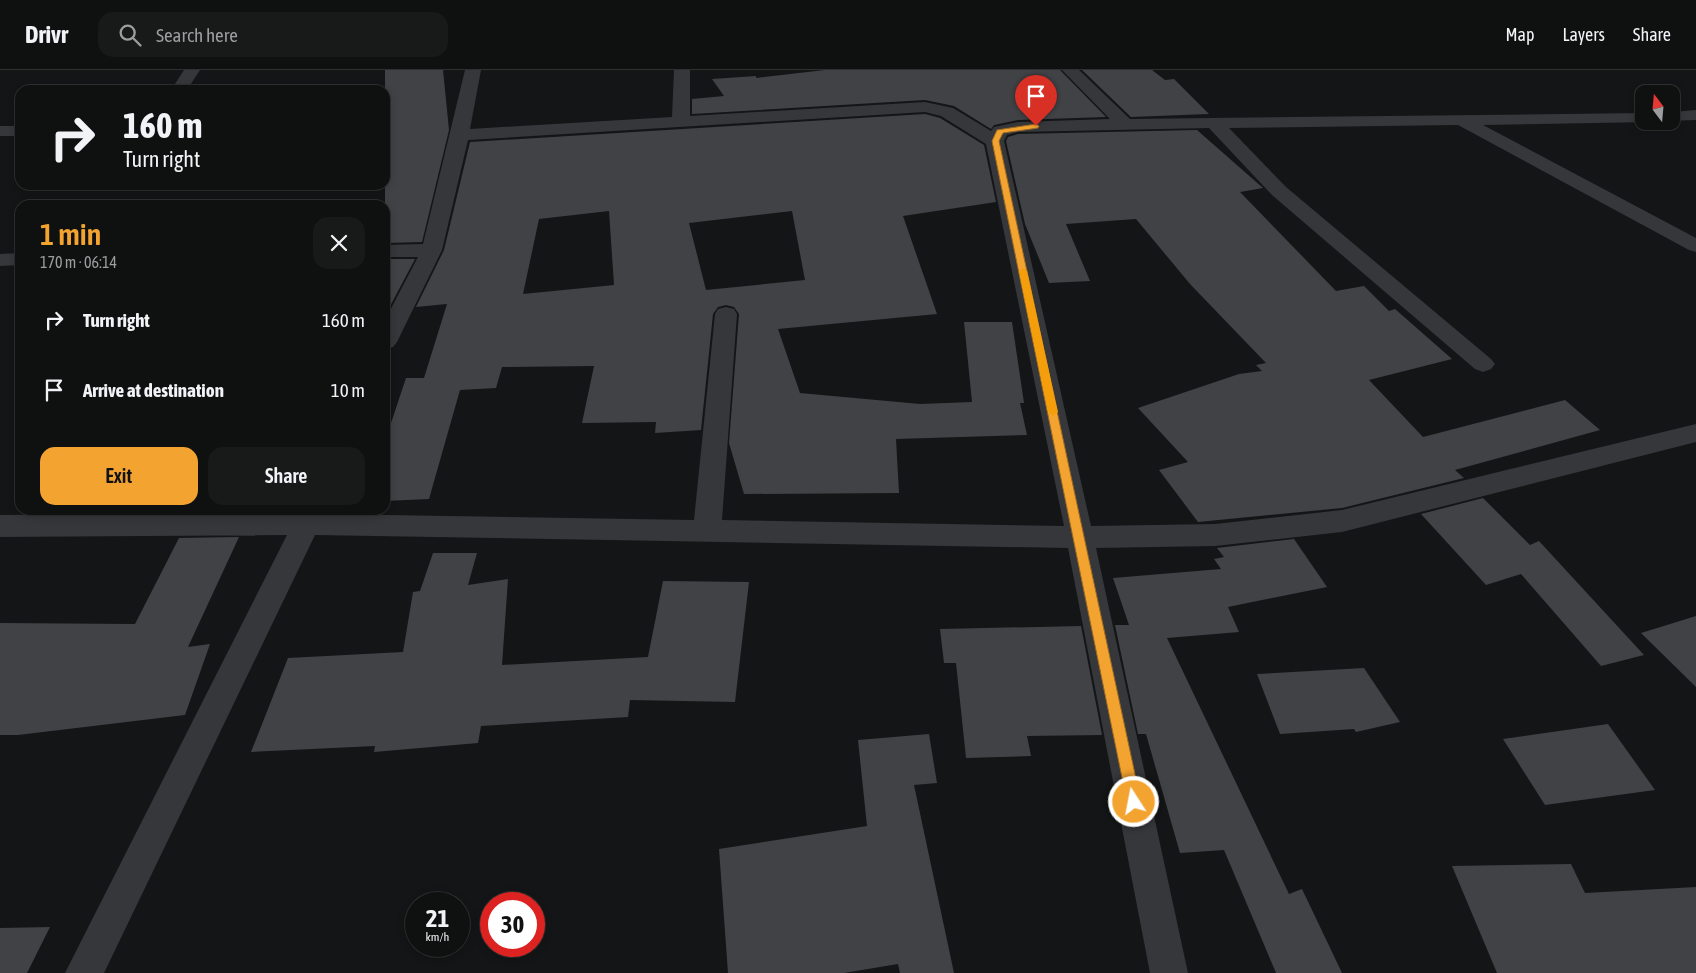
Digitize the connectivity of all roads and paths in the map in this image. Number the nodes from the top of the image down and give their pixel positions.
1 (192, 70) edge
2 (473, 70) edge
3 (682, 70) edge
4 (1070, 70) edge
5 (182, 85) edge
6 (1696, 115) edge
7 (1680, 116) edge
8 (1635, 118) edge
9 (1461, 120) junction
10 (681, 122) junction
11 (1214, 123) junction
12 (1125, 124) junction
13 (0, 131) edge
14 (15, 131) edge
15 (460, 135) junction
16 (995, 141) junction
17 (1696, 246) edge
18 (432, 250) junction
19 (390, 251) edge
20 (15, 259) edge
21 (0, 260) edge
22 (726, 314) dead end
23 (390, 332) edge
24 (1484, 364) dead end
25 (1696, 433) edge
26 (308, 517) edge
27 (0, 526) edge
28 (707, 531) junction
29 (1080, 537) junction
30 (84, 973) edge
31 (1168, 973) edge

1 - 5 street
2 - 15 street
3 - 10 street
4 - 12 street
6 - 7 street
8 - 9 street
9 - 11 street
9 - 17 street
10 - 15 street
10 - 16 street
11 - 12 street
11 - 24 street
12 - 16 street
13 - 14 street
15 - 18 street
16 - 29 street
18 - 19 street
18 - 23 street
20 - 21 street
22 - 28 street
25 - 29 street
26 - 27 street
26 - 28 street
26 - 30 street
28 - 29 street
29 - 31 street

